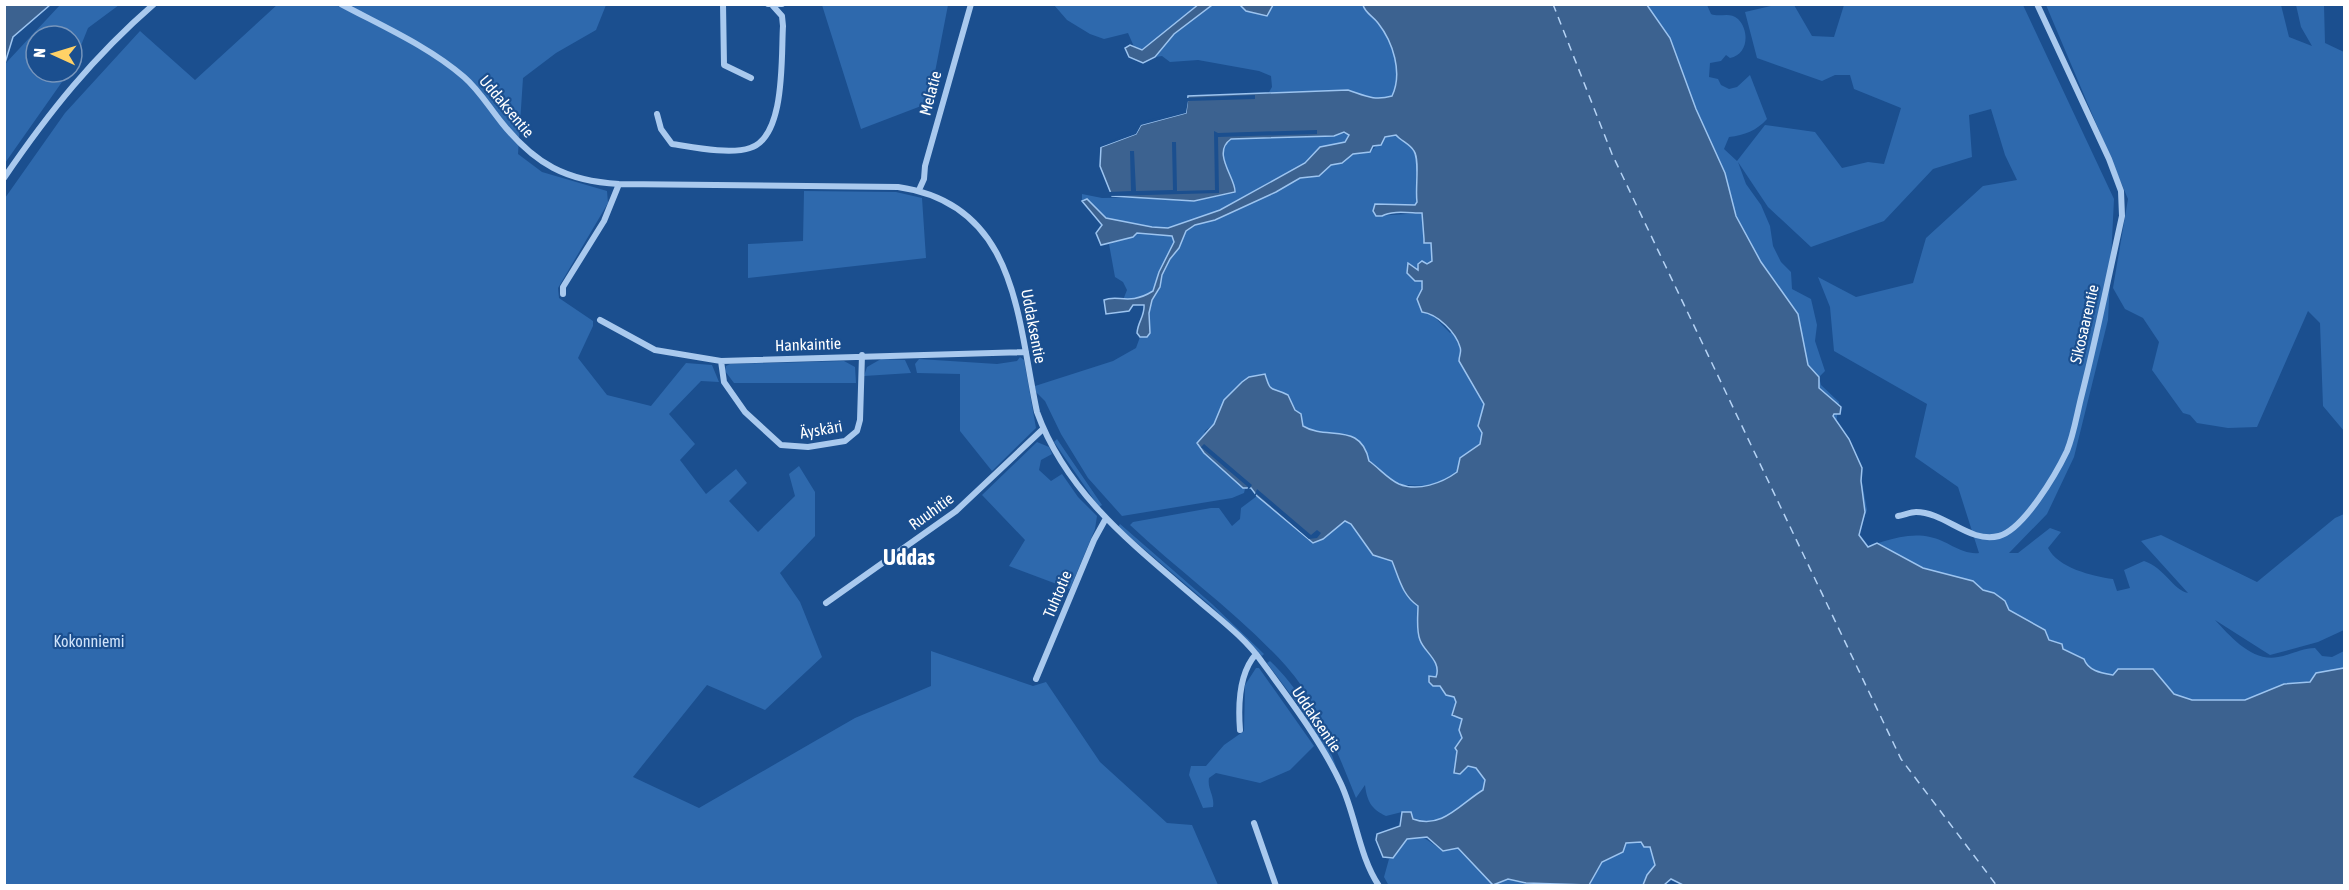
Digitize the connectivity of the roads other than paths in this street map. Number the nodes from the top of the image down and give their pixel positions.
1 (154, 4) edge
2 (341, 4) edge
3 (723, 4) edge
4 (782, 4) edge
5 (971, 4) edge
6 (2037, 4) edge
7 (771, 5) edge
8 (751, 78) dead end
9 (657, 114) dead end
10 (4, 178) edge
11 (619, 184) junction
12 (919, 190) junction
13 (563, 294) dead end
14 (600, 320) dead end
15 (1026, 352) junction
16 (862, 355) junction
17 (721, 361) junction
18 (1043, 429) junction
19 (1898, 516) dead end
20 (1105, 520) junction
21 (826, 603) dead end
22 (1256, 654) junction
23 (1036, 679) dead end
24 (1240, 730) dead end
25 (1254, 823) dead end
26 (1276, 885) edge
27 (1379, 885) edge

1 - 10 street
2 - 11 street, Uddaksentie
3 - 8 street
4 - 7 street
5 - 12 street, Melatie
6 - 19 street, Sikosaarentie
7 - 9 street
11 - 12 street, Uddaksentie
11 - 13 street
12 - 15 street, Uddaksentie
14 - 17 street, Hankaintie
15 - 16 street, Hankaintie
15 - 18 street, Uddaksentie
16 - 17 street, Hankaintie
16 - 17 street, Äyskäri
18 - 20 street, Uddaksentie
18 - 21 street, Ruuhitie
20 - 22 street, Uddaksentie
20 - 23 street, Tuhtotie
22 - 24 street
22 - 27 street, Uddaksentie
25 - 26 street

